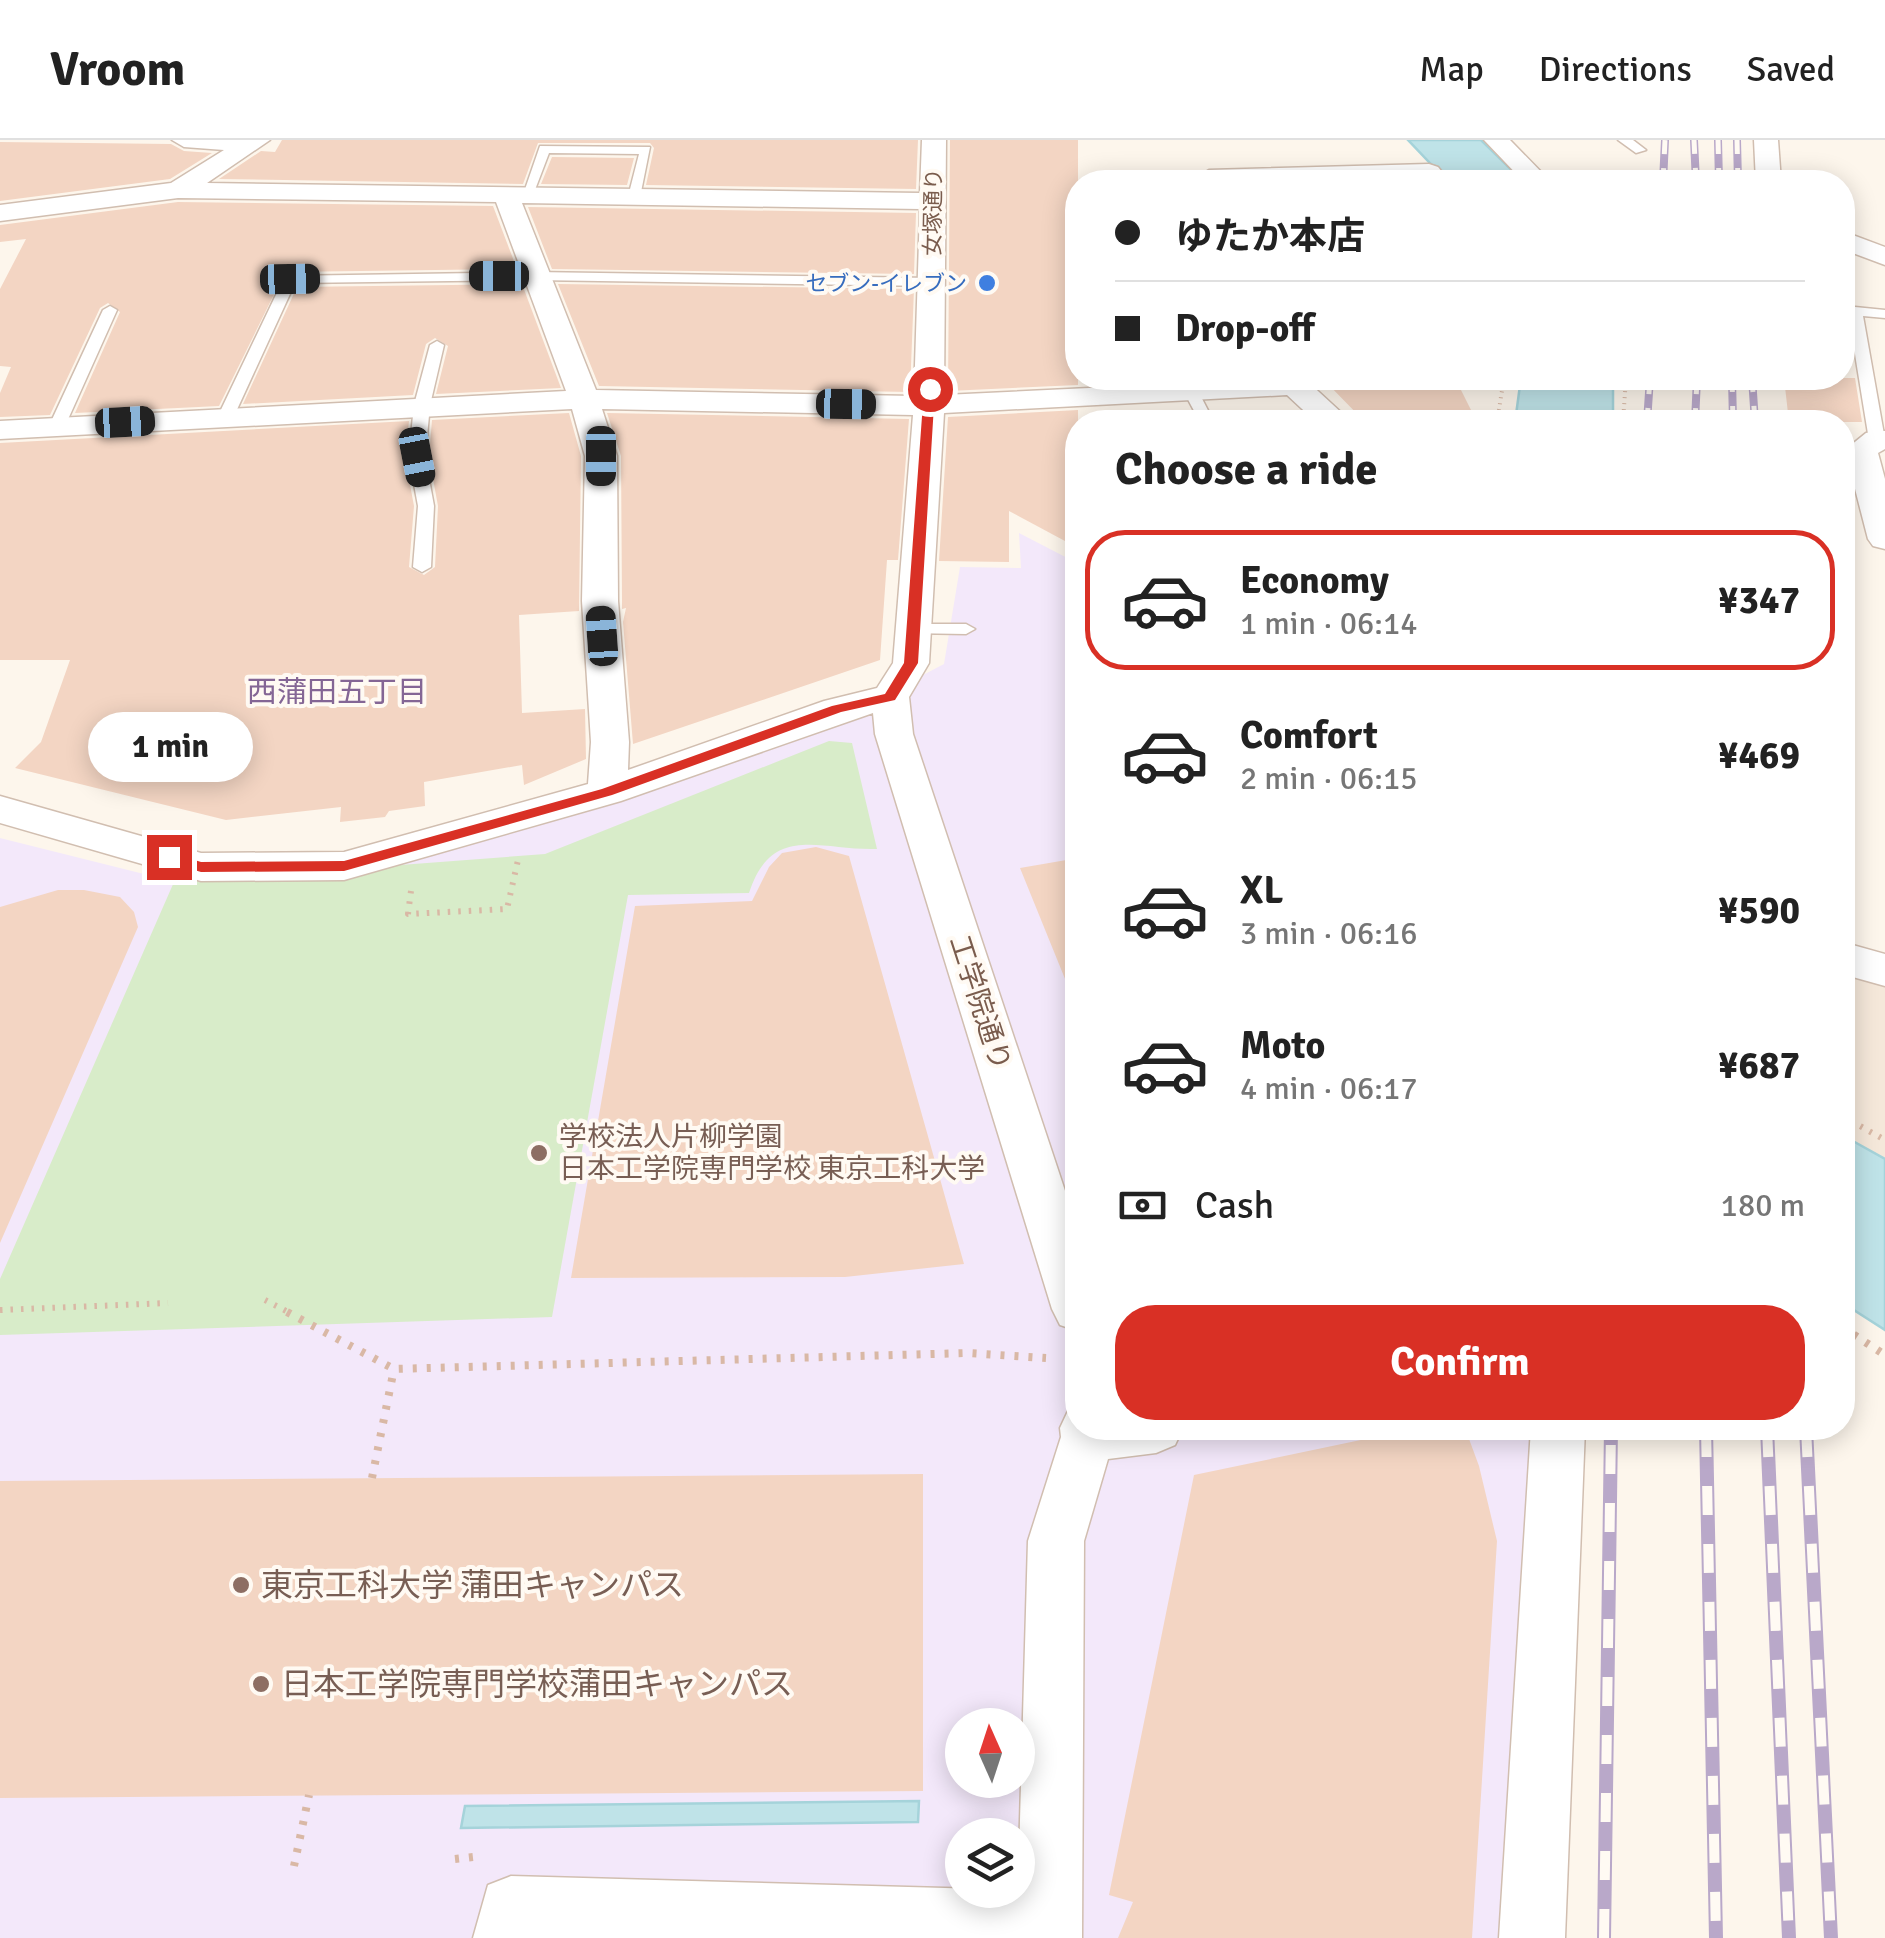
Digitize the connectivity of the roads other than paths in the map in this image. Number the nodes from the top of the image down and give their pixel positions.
1 (184, 140) edge
2 (934, 140) edge
3 (1496, 140) edge
4 (1624, 140) edge
5 (1766, 140) edge
6 (254, 143) edge
7 (1640, 150) dead end
8 (1409, 151) dead end
9 (1200, 153) dead end
10 (1206, 170) edge
11 (1428, 170) edge
12 (1526, 170) edge
13 (1767, 170) edge
14 (178, 190) junction
15 (517, 195) junction
16 (634, 197) junction
17 (934, 201) junction
18 (0, 213) edge
19 (534, 276) junction
20 (932, 282) junction
21 (110, 310) dead end
22 (1885, 314) edge
23 (437, 345) dead end
24 (1212, 390) edge
25 (1300, 390) edge
26 (1192, 392) junction
27 (584, 399) junction
28 (929, 405) junction
29 (422, 406) junction
30 (1201, 410) edge
31 (1321, 410) edge
32 (226, 416) junction
33 (57, 426) junction
34 (0, 430) edge
35 (1881, 440) edge
36 (1885, 539) edge
37 (422, 566) dead end
38 (913, 629) junction
39 (966, 630) dead end
40 (890, 697) junction
41 (607, 792) junction
42 (0, 810) edge
43 (1855, 962) edge
44 (1885, 970) edge
45 (1065, 1268) edge
46 (1085, 1440) edge
47 (1557, 1440) edge
48 (1049, 1929) edge
49 (506, 1938) edge
50 (1532, 1938) edge

1 - 6 street
2 - 17 street, 女塚通り
3 - 12 street
4 - 7 lane
5 - 13 street
6 - 14 street
8 - 11 street
9 - 10 street
14 - 15 street
14 - 18 street
15 - 16 street
15 - 16 lane
15 - 19 street
16 - 17 street
17 - 20 street, 女塚通り
19 - 20 lane
19 - 27 street
19 - 32 lane
20 - 28 street, 女塚通り
21 - 33 lane
22 - 35 lane
23 - 29 lane
24 - 26 street
25 - 31 street
26 - 28 street
26 - 30 lane
27 - 28 street
27 - 29 street
27 - 41 street
28 - 38 street, 女塚通り
29 - 32 street
29 - 37 lane
32 - 33 street
33 - 34 street
35 - 36 street
38 - 39 lane
38 - 40 street, 女塚通り
40 - 41 street
40 - 45 street, 工学院通り
41 - 42 street
43 - 44 street
46 - 48 street
47 - 50 street
48 - 49 street

